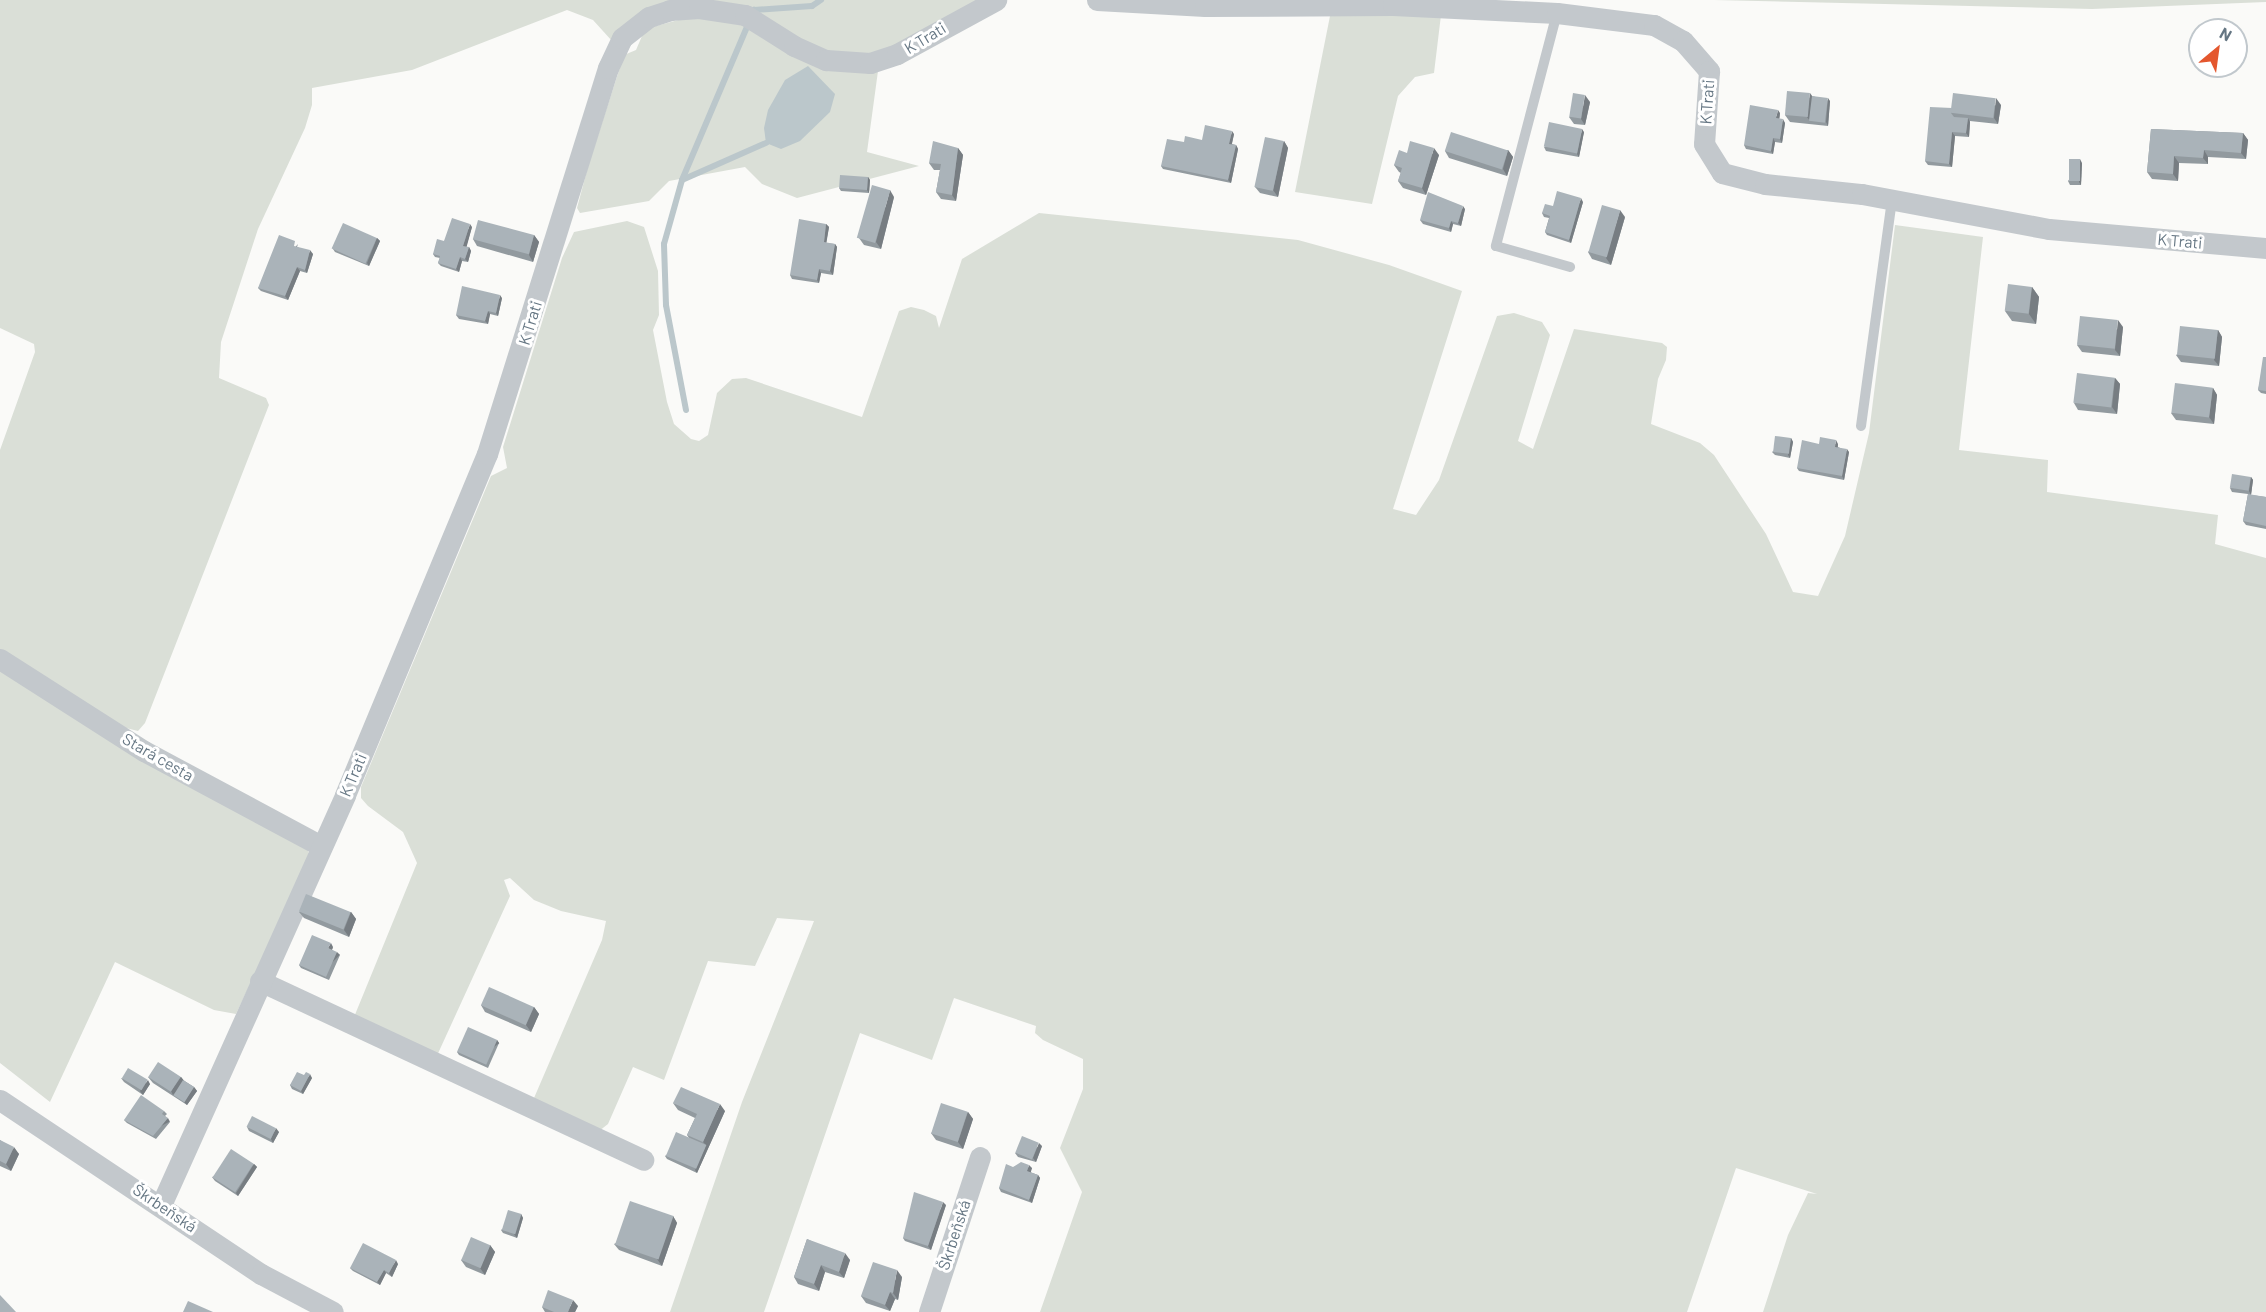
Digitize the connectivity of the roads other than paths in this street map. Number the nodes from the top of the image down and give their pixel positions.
1 (996, 0) edge
2 (1097, 0) edge
3 (1557, 13) junction
4 (1892, 199) junction
5 (2266, 248) edge
6 (1570, 267) dead end
7 (1862, 426) dead end
8 (0, 659) edge
9 (321, 846) junction
10 (260, 981) junction
11 (0, 1100) edge
12 (980, 1157) dead end
13 (643, 1160) dead end
14 (161, 1205) junction
15 (333, 1312) edge
16 (929, 1312) edge

1 - 9 street, K Trati
2 - 3 street, K Trati
3 - 4 street, K Trati
3 - 6 lane
4 - 5 street, K Trati
4 - 7 lane
8 - 9 street, Stará cesta
9 - 10 street, K Trati
10 - 13 street
10 - 14 street, K Trati
11 - 14 street, Škrbeňská
12 - 16 street, Škrbeňská
14 - 15 street, Škrbeňská

